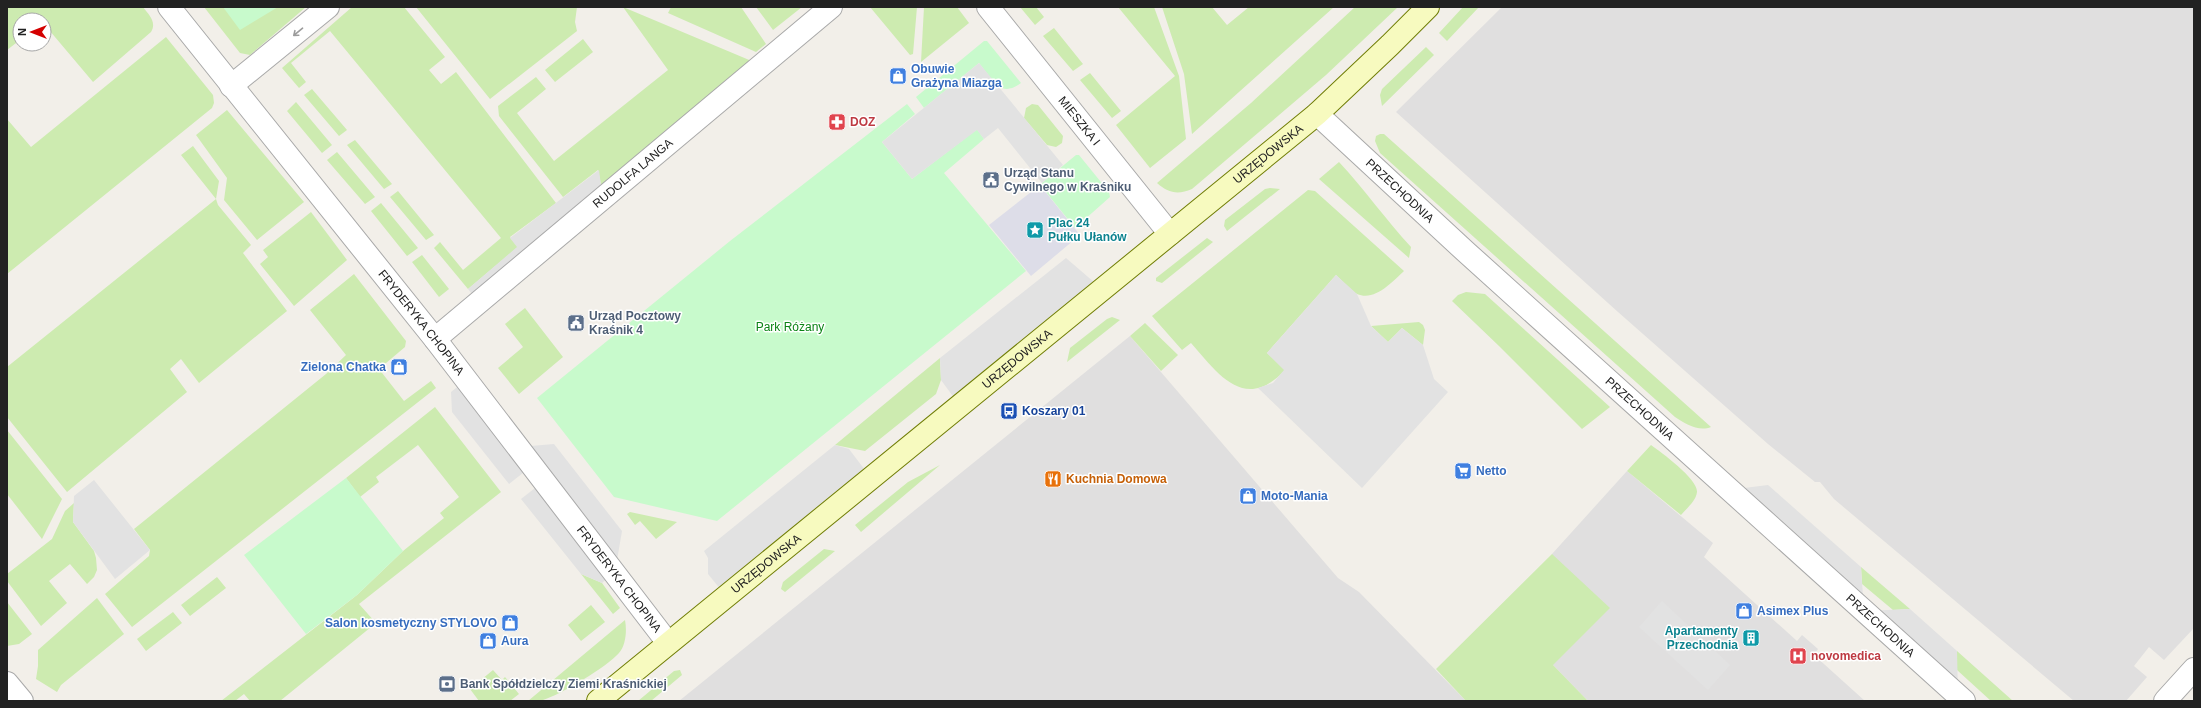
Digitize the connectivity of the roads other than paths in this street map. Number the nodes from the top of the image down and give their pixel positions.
1 (169, 7) edge
2 (328, 7) edge
3 (831, 7) edge
4 (988, 7) edge
5 (1428, 7) edge
6 (231, 86) junction
7 (1317, 114) junction
8 (1170, 234) junction
9 (435, 339) junction
10 (668, 643) junction
11 (2194, 669) edge
12 (7, 683) edge
13 (22, 701) edge
14 (598, 701) edge
15 (1964, 701) edge
16 (2165, 701) edge

1 - 6 street, FRYDERYKA CHOPINA
2 -> 6 street
3 - 9 street, RUDOLFA LANGA
4 - 8 street, MIESZKA I
5 - 7 street, URZĘDOWSKA
6 - 9 street, FRYDERYKA CHOPINA
7 - 8 street, URZĘDOWSKA
7 - 15 street, PRZECHODNIA
8 - 10 street, URZĘDOWSKA
9 - 10 street, FRYDERYKA CHOPINA
10 - 14 street, URZĘDOWSKA
11 - 16 street
12 - 13 street

